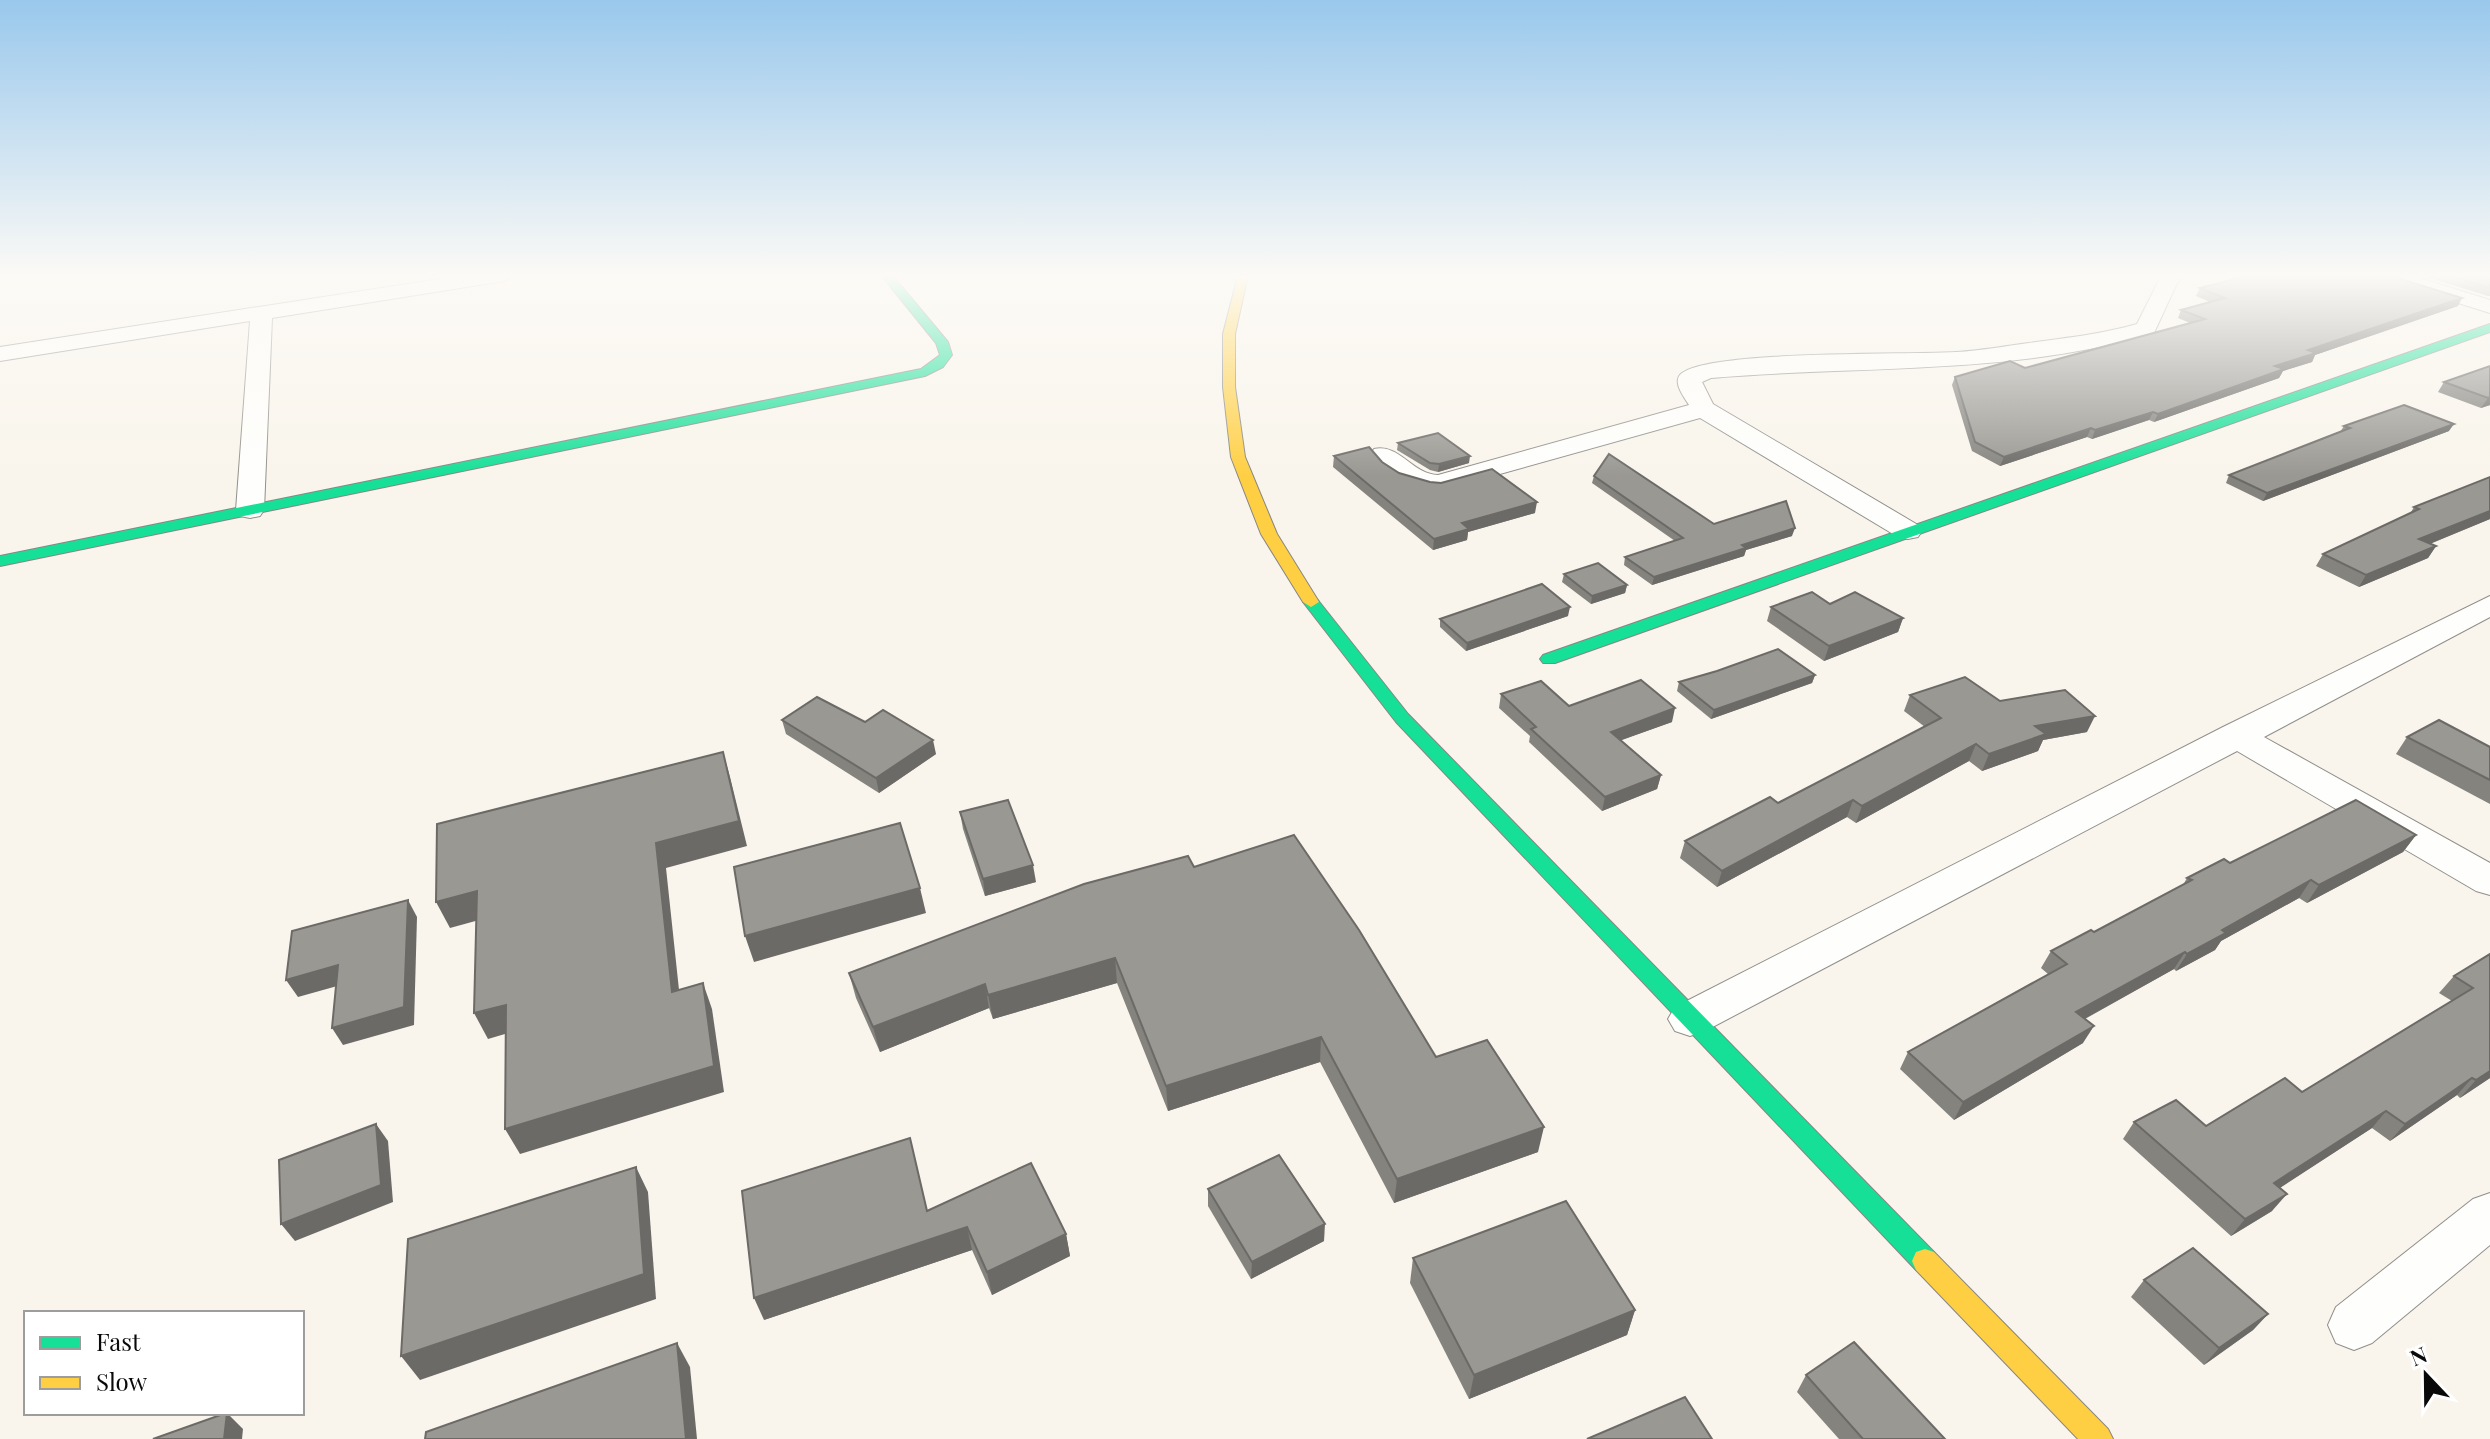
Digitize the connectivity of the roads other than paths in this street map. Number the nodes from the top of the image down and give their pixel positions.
1 (77, 342) edge
2 (259, 342) edge
3 (942, 342) edge
4 (1229, 342) edge
5 (2082, 342) edge
6 (2449, 342) edge
7 (0, 354) edge
8 (1703, 409) junction
9 (1383, 455) dead end
10 (250, 510) junction
11 (1908, 531) junction
12 (0, 561) edge
13 (2490, 605) edge
14 (1549, 659) dead end
15 (2235, 735) junction
16 (2490, 881) edge
17 (1690, 1019) junction
18 (2490, 1215) edge
19 (2354, 1325) dead end
20 (2098, 1439) edge

1 - 7 street
2 - 10 street
3 - 10 street
4 - 17 street
5 - 8 street
6 - 11 street
8 - 9 street
8 - 11 street
10 - 12 street
11 - 14 street
13 - 15 street
15 - 16 street
15 - 17 street
17 - 20 street
18 - 19 street

